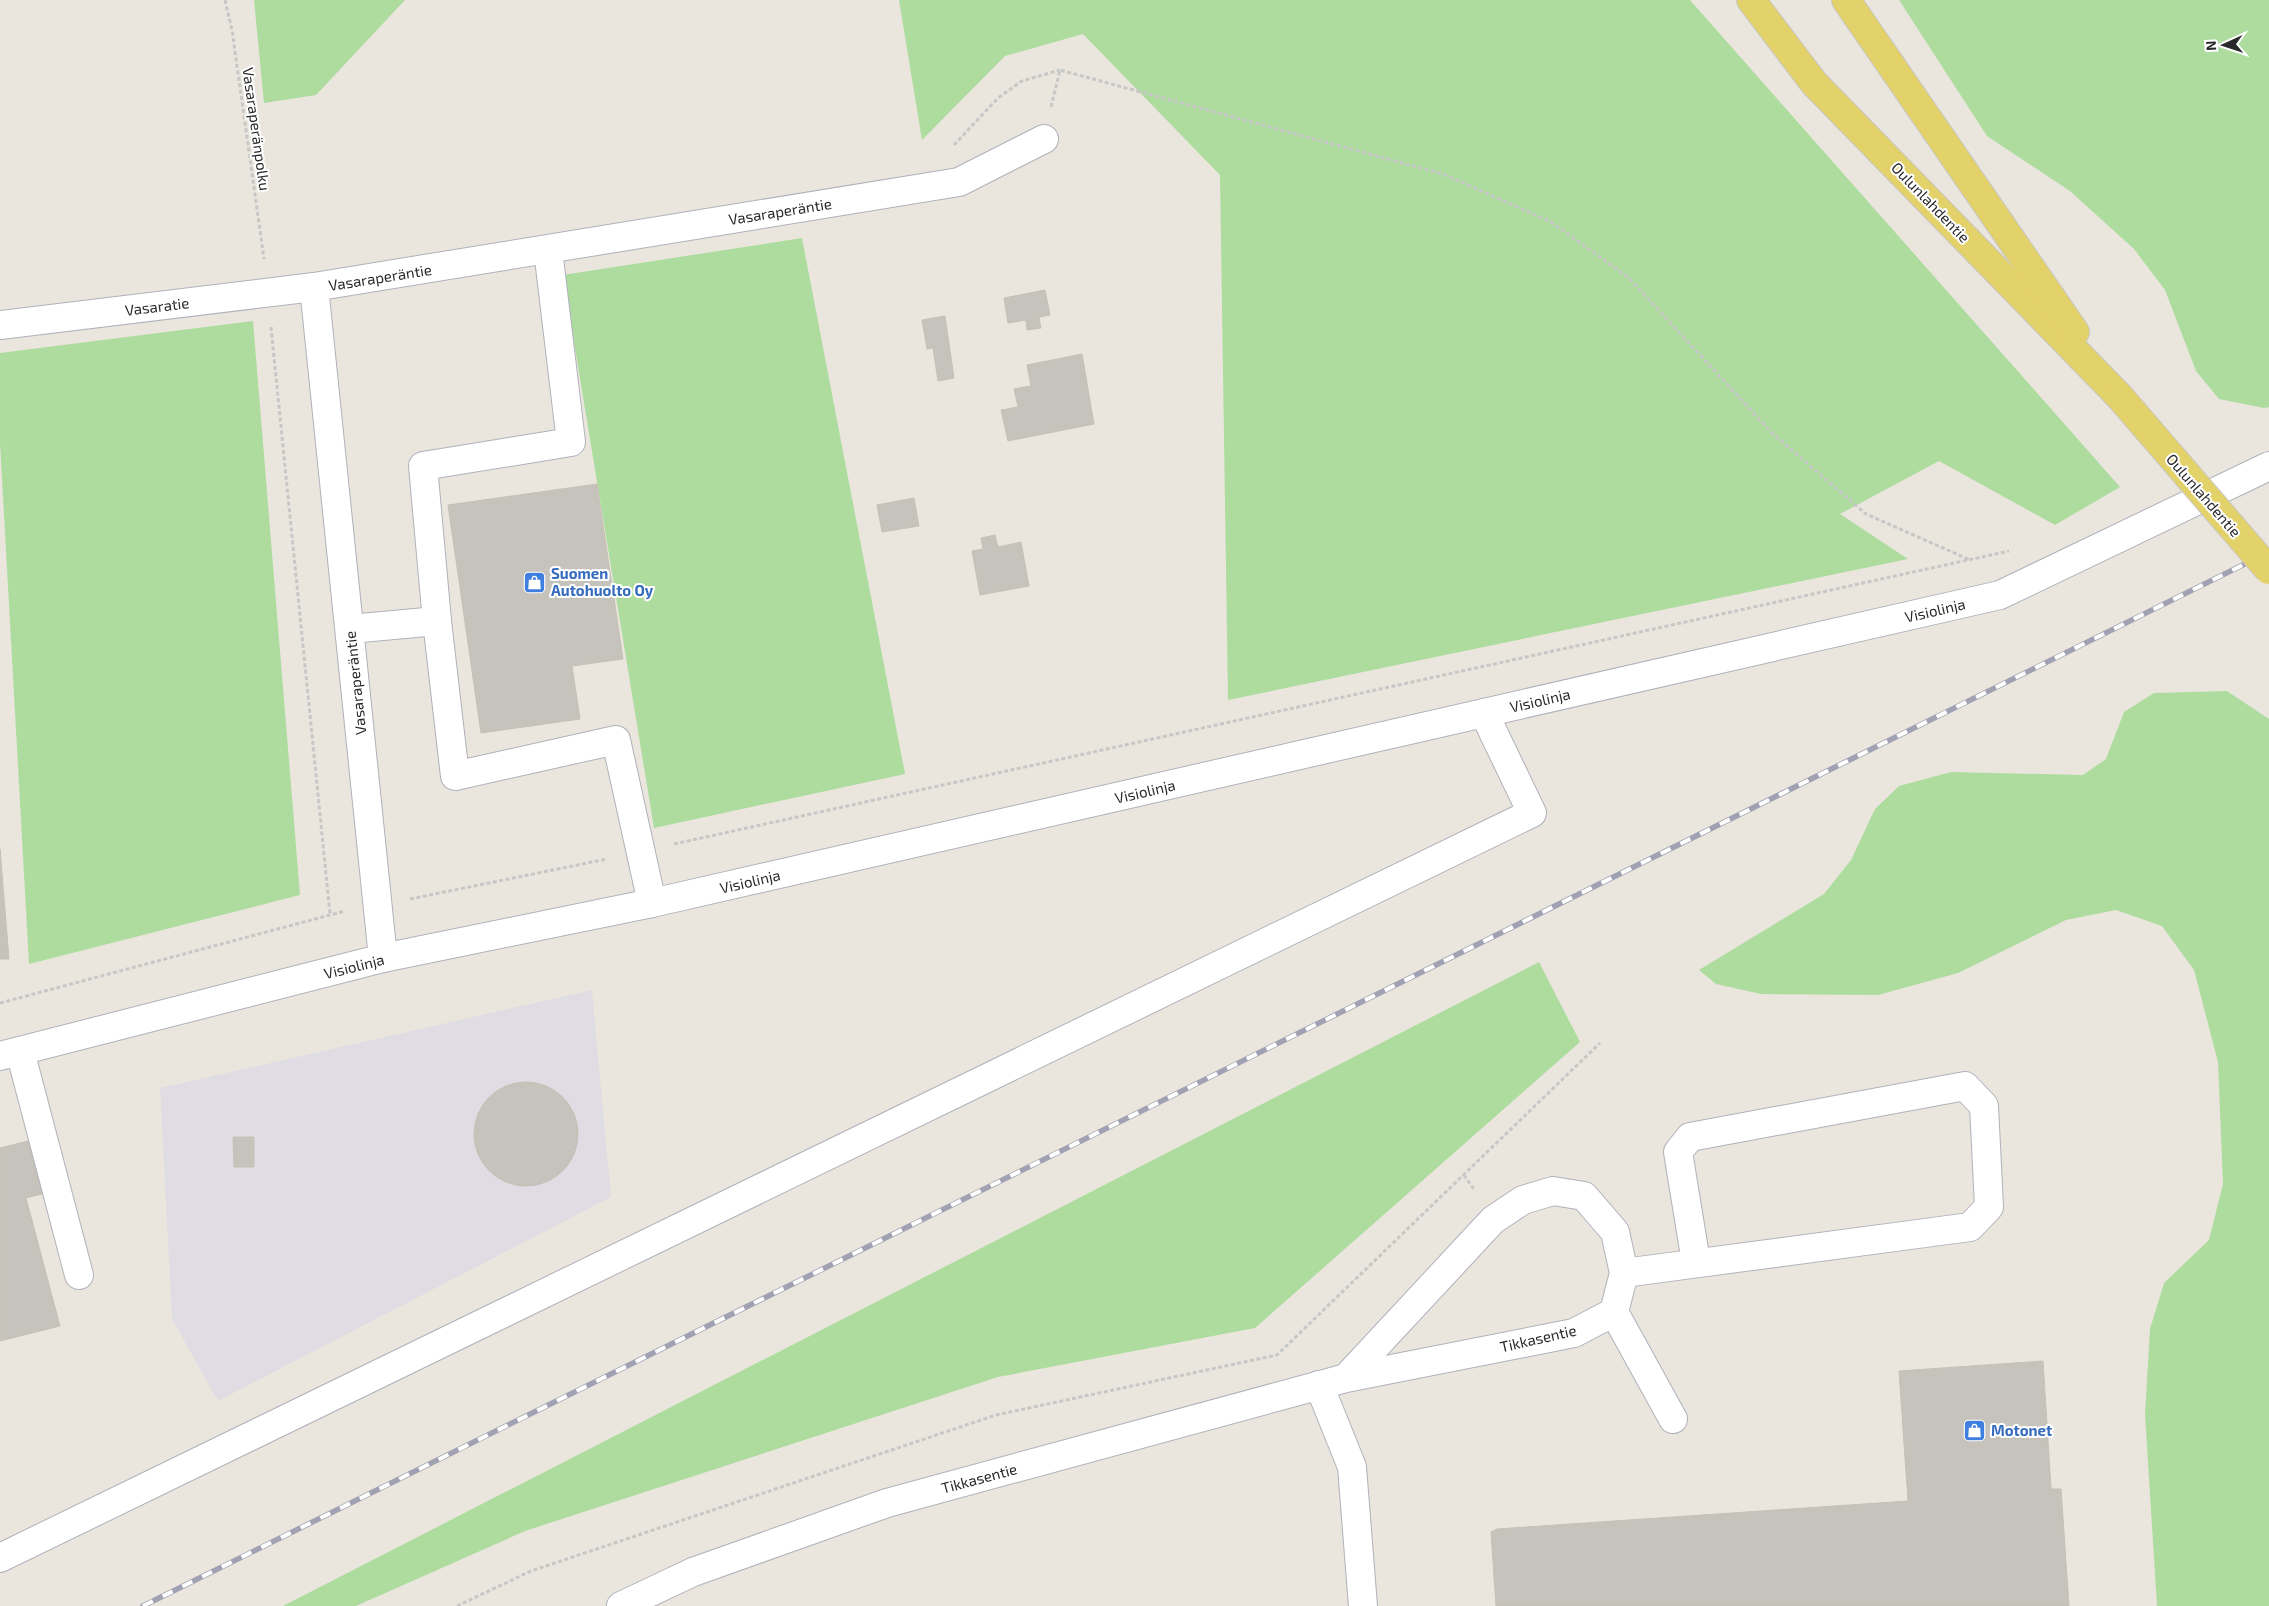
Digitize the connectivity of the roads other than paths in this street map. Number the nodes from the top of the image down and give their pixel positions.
1 (1751, 0) edge
2 (1846, 0) edge
3 (1044, 139) road end
4 (548, 250) junction
5 (314, 288) junction
6 (0, 325) edge
7 (2120, 397) junction
8 (2269, 466) edge
9 (2269, 570) edge
10 (437, 621) junction
11 (350, 629) junction
12 (1484, 713) junction
13 (652, 904) junction
14 (383, 958) junction
15 (10, 1054) edge
16 (1696, 1262) junction
17 (1624, 1273) junction
18 (79, 1276) dead end
19 (1614, 1312) junction
20 (1346, 1378) junction
21 (1319, 1385) junction
22 (1673, 1419) dead end
23 (0, 1558) edge
24 (622, 1606) edge
25 (1363, 1606) edge

1 - 7 main road, Oulunlahdentie
2 - 7 main road, Oulunlahdentie
3 - 4 street, Vasaraperäntie
4 - 5 street, Vasaraperäntie
4 - 10 street
5 - 6 street, Vasaratie
5 - 11 street, Vasaraperäntie
7 - 9 main road, Oulunlahdentie, bridge
8 - 12 street, Visiolinja
10 - 11 street
10 - 13 street
11 - 14 street, Vasaraperäntie
12 - 13 street, Visiolinja
12 - 23 street
13 - 14 street, Visiolinja
14 - 15 street, Visiolinja
15 - 18 street
16 - 16 street
16 - 17 street
17 - 19 street
17 - 20 street
19 - 20 street, Tikkasentie
19 - 22 street
20 - 21 street, Tikkasentie
21 - 24 street, Tikkasentie
21 - 25 street

